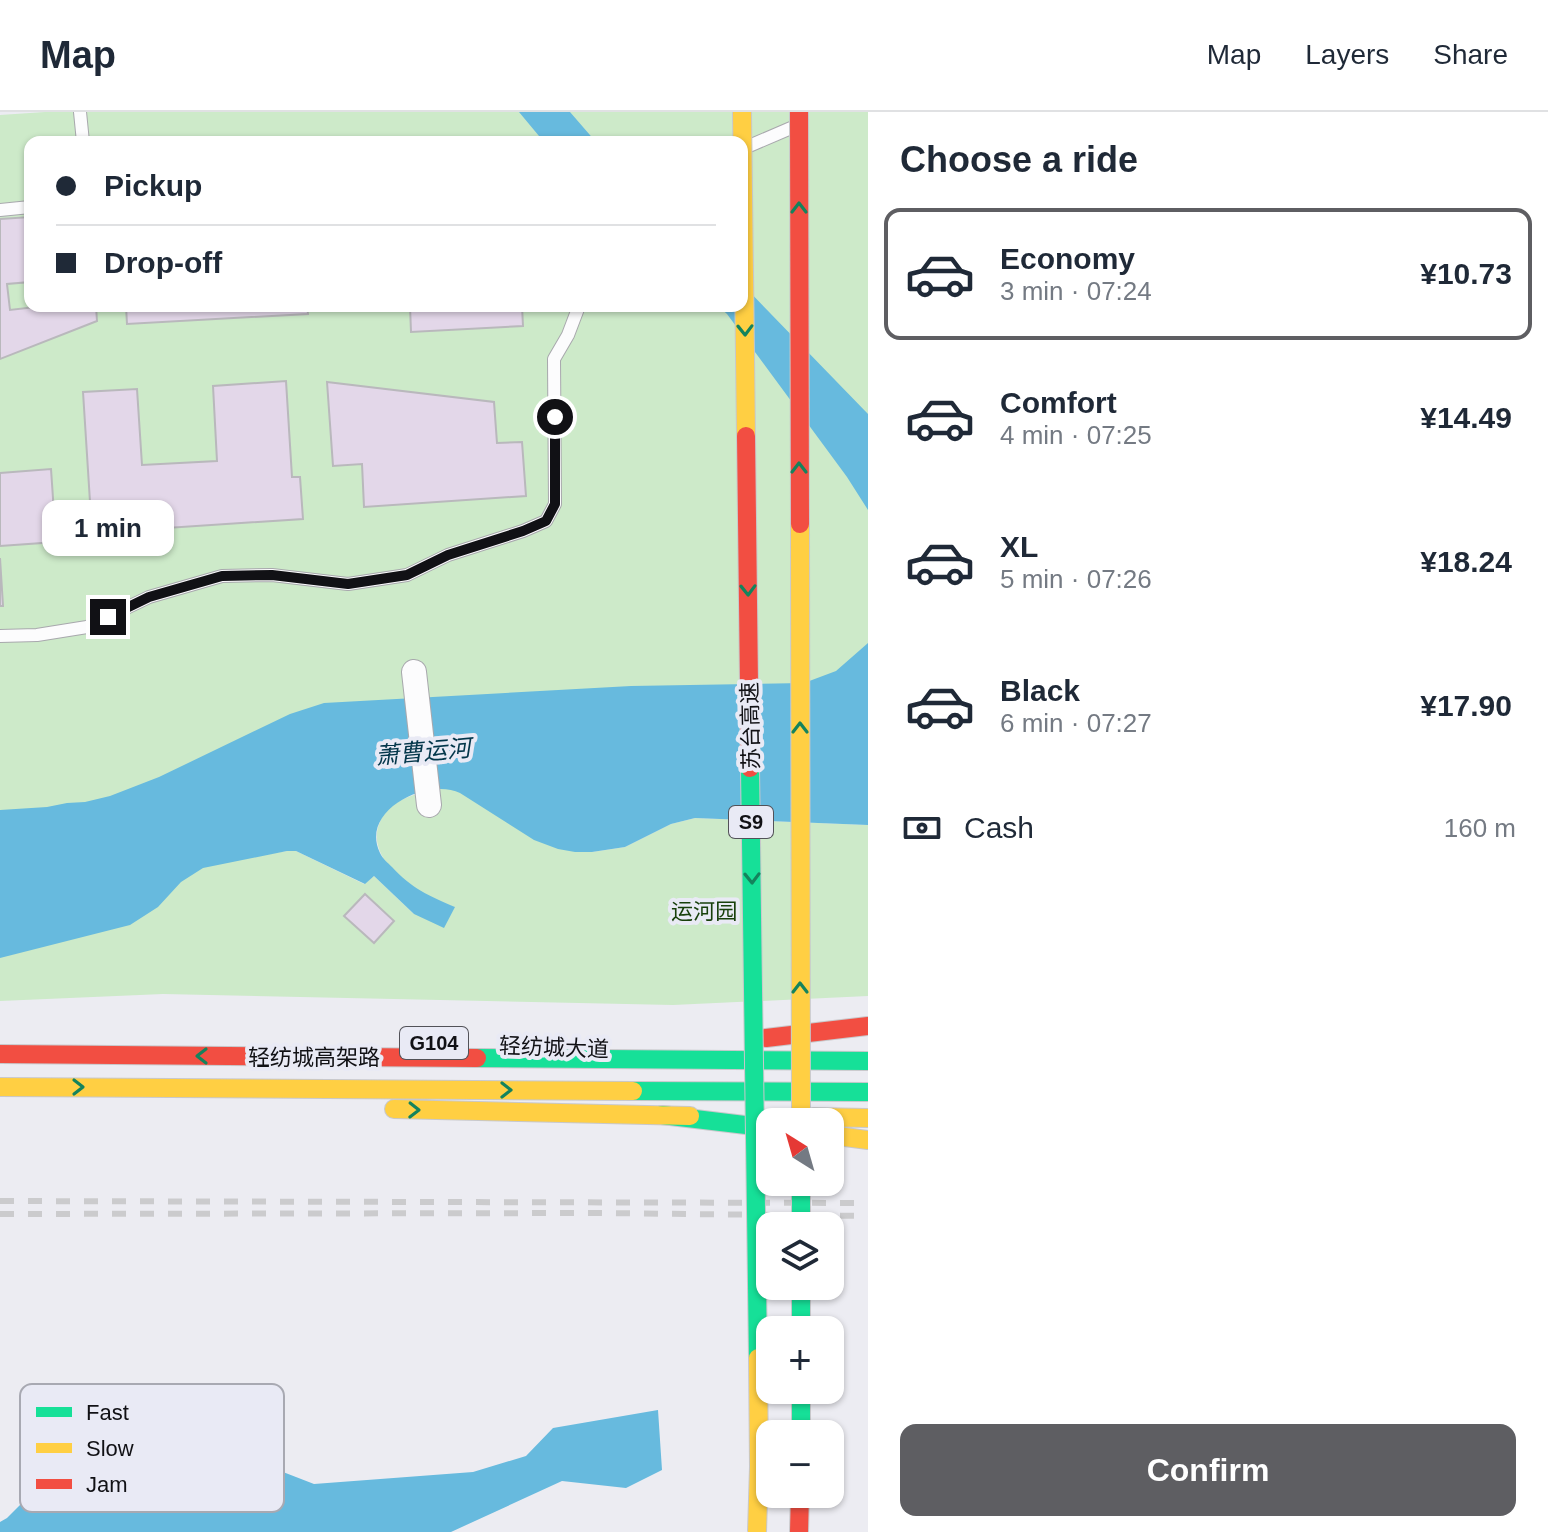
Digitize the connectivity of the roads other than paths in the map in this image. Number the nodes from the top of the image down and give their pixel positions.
1 (80, 112) edge
2 (742, 112) edge
3 (806, 115) edge
4 (82, 136) edge
5 (742, 136) edge
6 (748, 146) edge
7 (24, 208) edge
8 (0, 210) edge
9 (577, 312) edge
10 (745, 312) edge
11 (0, 636) edge
12 (414, 672) dead end
13 (429, 805) dead end
14 (868, 1026) edge
15 (297, 1039) dead end
16 (868, 1047) edge
17 (662, 1051) junction
18 (0, 1054) edge
19 (868, 1061) edge
20 (0, 1087) edge
21 (868, 1092) edge
22 (0, 1101) edge
23 (252, 1106) dead end
24 (801, 1108) edge
25 (378, 1109) dead end
26 (662, 1115) junction
27 (868, 1118) edge
28 (756, 1126) edge
29 (844, 1137) edge
30 (868, 1140) edge
31 (800, 1508) edge
32 (757, 1532) edge
33 (799, 1532) edge

1 - 4 lane
2 -> 5 main road, 苏台高速 / S9, bridge
3 - 6 lane
24 -> 3 main road, S9, bridge
7 - 8 lane
9 - 11 lane
10 -> 32 main road, 苏台高速 / S9, bridge
12 - 13 street
14 - 17 main road
15 - 17 main road, 轻纺城大道 / G104
16 - 17 main road, 轻纺城大道 / G104
19 -> 18 main road, 轻纺城高架路, bridge
20 -> 21 main road, 轻纺城高架路, bridge
22 - 23 main road
25 -> 26 main road
26 - 27 main road
26 - 28 main road
29 - 30 main road
31 - 33 main road

